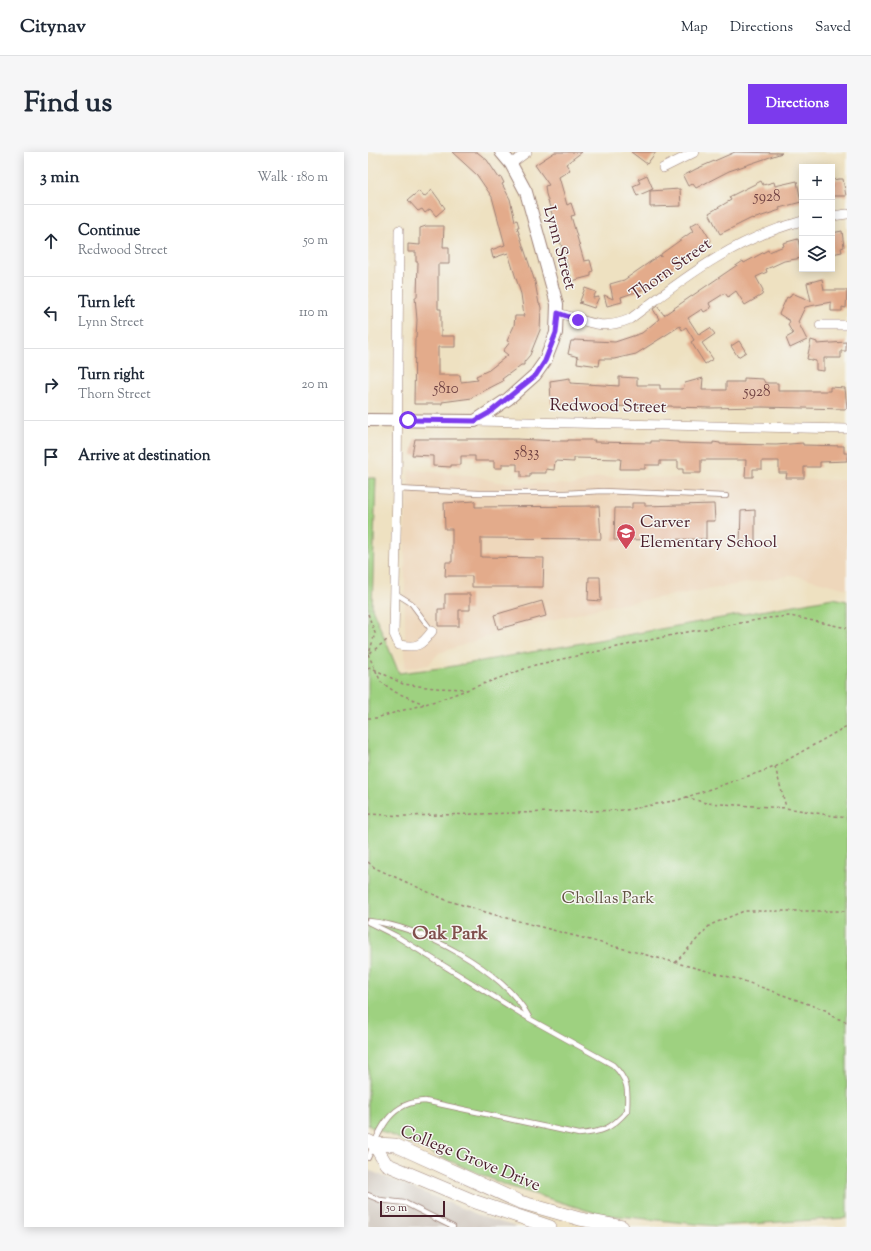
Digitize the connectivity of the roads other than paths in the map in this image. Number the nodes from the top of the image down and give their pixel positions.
1 (501, 152) edge
2 (527, 152) edge
3 (695, 152) edge
4 (511, 164) junction
5 (663, 168) dead end
6 (847, 214) edge
7 (835, 216) edge
8 (799, 222) edge
9 (399, 230) dead end
10 (558, 313) junction
11 (820, 325) dead end
12 (847, 325) edge
13 (368, 420) edge
14 (397, 420) junction
15 (475, 421) junction
16 (847, 429) edge
17 (397, 489) junction
18 (726, 496) dead end
19 (395, 592) junction
20 (432, 631) joint
21 (368, 921) edge
22 (530, 1019) junction
23 (371, 1143) edge
24 (368, 1158) edge
25 (368, 1195) edge
26 (453, 1227) edge
27 (550, 1227) edge
28 (622, 1227) edge

1 - 4 street, Lynn Street
2 - 4 street
3 - 5 street
4 - 10 street, Lynn Street
6 - 7 street
8 - 10 street, Thorn Street
9 - 14 street
10 - 15 street, Lynn Street
11 - 12 street
13 - 14 street, Redwood Street
14 - 15 street, Redwood Street
14 - 17 street
15 - 16 street, Redwood Street
17 - 18 lane
17 - 19 street
19 - 20 lane
19 - 20 street
21 - 22 lane
21 - 22 lane
22 - 23 lane
23 - 24 lane
23 - 27 main road, College Grove Drive
23 - 28 main road, College Grove Drive
25 - 26 lane

